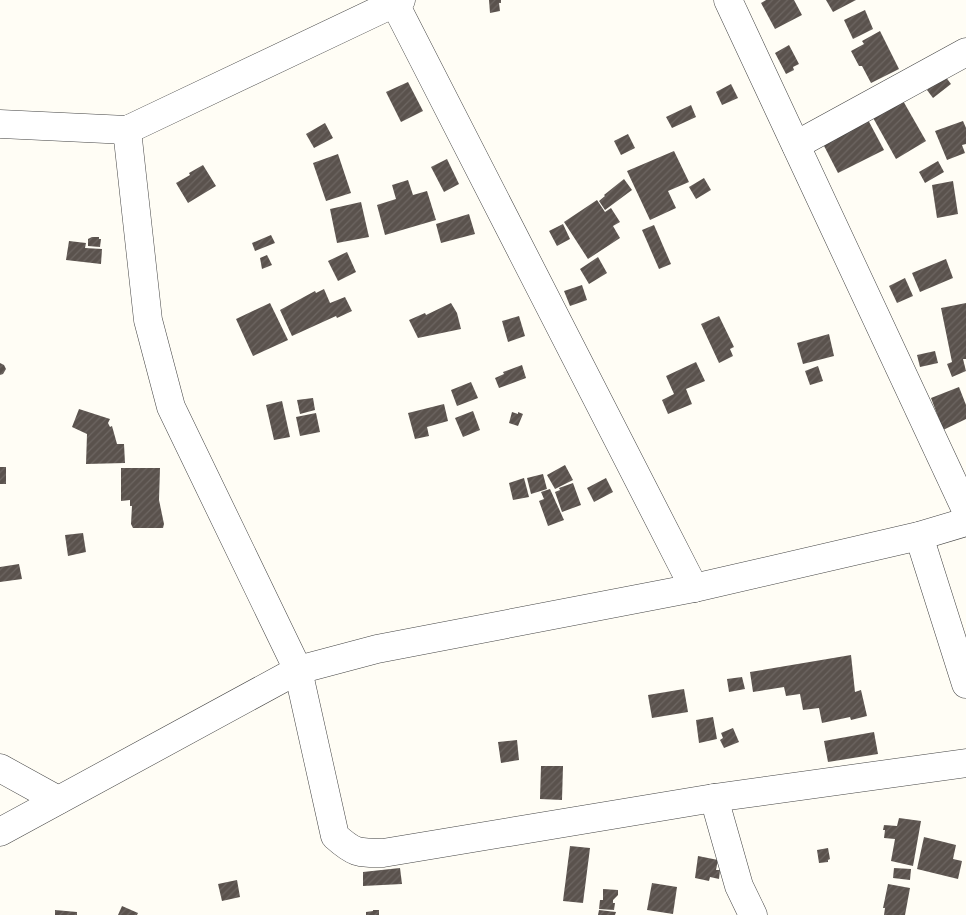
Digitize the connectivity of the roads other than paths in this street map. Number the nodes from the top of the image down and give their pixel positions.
1 (728, 0) edge
2 (397, 1) edge
3 (966, 52) edge
4 (0, 124) edge
5 (127, 130) junction
6 (796, 145) junction
7 (966, 510) edge
8 (966, 522) edge
9 (920, 536) junction
10 (694, 588) junction
11 (298, 670) junction
12 (966, 684) edge
13 (966, 762) edge
14 (0, 768) edge
15 (714, 798) junction
16 (58, 800) junction
17 (0, 832) edge
18 (753, 915) edge

1 - 6 street
2 - 5 street
2 - 10 street
3 - 6 street
4 - 5 street
5 - 11 street
6 - 7 street
8 - 9 street
9 - 10 street
9 - 12 street
10 - 11 street
11 - 15 street
11 - 16 street
13 - 15 street
14 - 16 street
15 - 18 street
16 - 17 street

